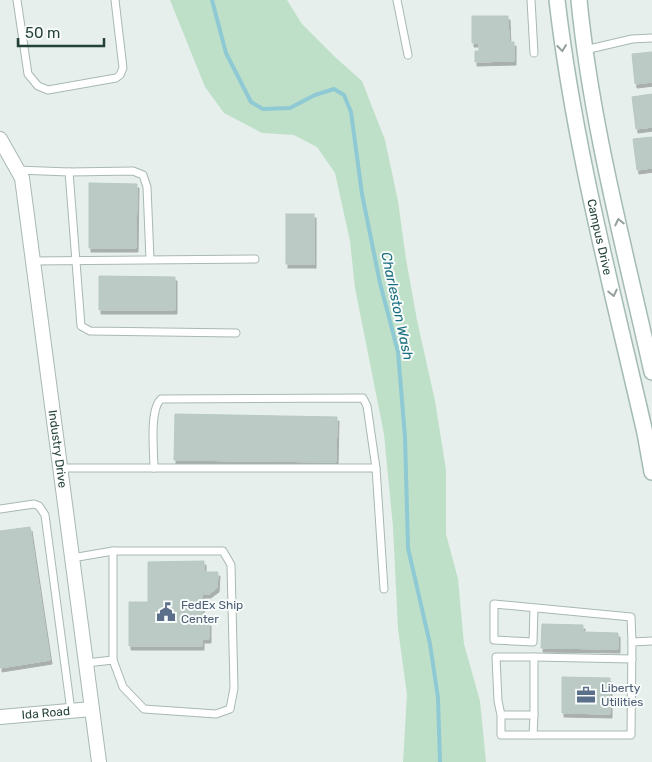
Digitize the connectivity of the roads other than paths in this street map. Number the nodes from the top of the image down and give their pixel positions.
1 (17, 0) edge
2 (115, 0) edge
3 (397, 0) edge
4 (531, 0) edge
5 (556, 0) edge
6 (579, 0) edge
7 (652, 38) edge
8 (585, 50) junction
9 (534, 53) dead end
10 (408, 55) dead end
11 (0, 139) edge
12 (17, 170) junction
13 (69, 172) junction
14 (150, 259) junction
15 (255, 259) dead end
16 (77, 260) junction
17 (33, 261) junction
18 (236, 333) dead end
19 (652, 372) edge
20 (60, 468) junction
21 (154, 468) junction
22 (376, 468) junction
23 (652, 472) edge
24 (0, 509) edge
25 (113, 551) junction
26 (72, 558) junction
27 (384, 589) dead end
28 (534, 608) junction
29 (652, 641) edge
30 (632, 642) junction
31 (534, 657) junction
32 (632, 659) junction
33 (113, 660) junction
34 (86, 663) junction
35 (92, 709) junction
36 (71, 711) junction
37 (501, 715) junction
38 (534, 715) junction
39 (0, 717) edge
40 (533, 735) junction
41 (99, 762) edge

1 - 2 lane
3 - 10 lane
4 - 9 lane
5 -> 23 street, Campus Drive
6 - 8 street, Campus Drive
7 - 8 lane
19 -> 8 street, Campus Drive
11 - 12 street, Industry Drive
12 - 13 lane
12 - 17 street, Industry Drive
13 - 14 lane
13 - 16 lane
14 - 15 lane
14 - 16 lane
16 - 17 lane
16 - 18 lane
17 - 20 street, Industry Drive
20 - 21 lane
20 - 26 street, Industry Drive
21 - 22 lane
21 - 22 lane
22 - 27 lane
24 - 36 lane
25 - 26 lane
25 - 33 lane
25 - 33 lane
26 - 34 street, Industry Drive
28 - 28 lane
28 - 30 lane
29 - 30 lane
30 - 32 lane
31 - 32 lane
31 - 37 lane
31 - 38 lane
32 - 40 lane
33 - 34 lane
34 - 35 street, Industry Drive
35 - 36 street, Ida Road
35 - 41 street, Industry Drive
36 - 39 street, Ida Road
37 - 38 lane
37 - 40 lane
38 - 40 lane

